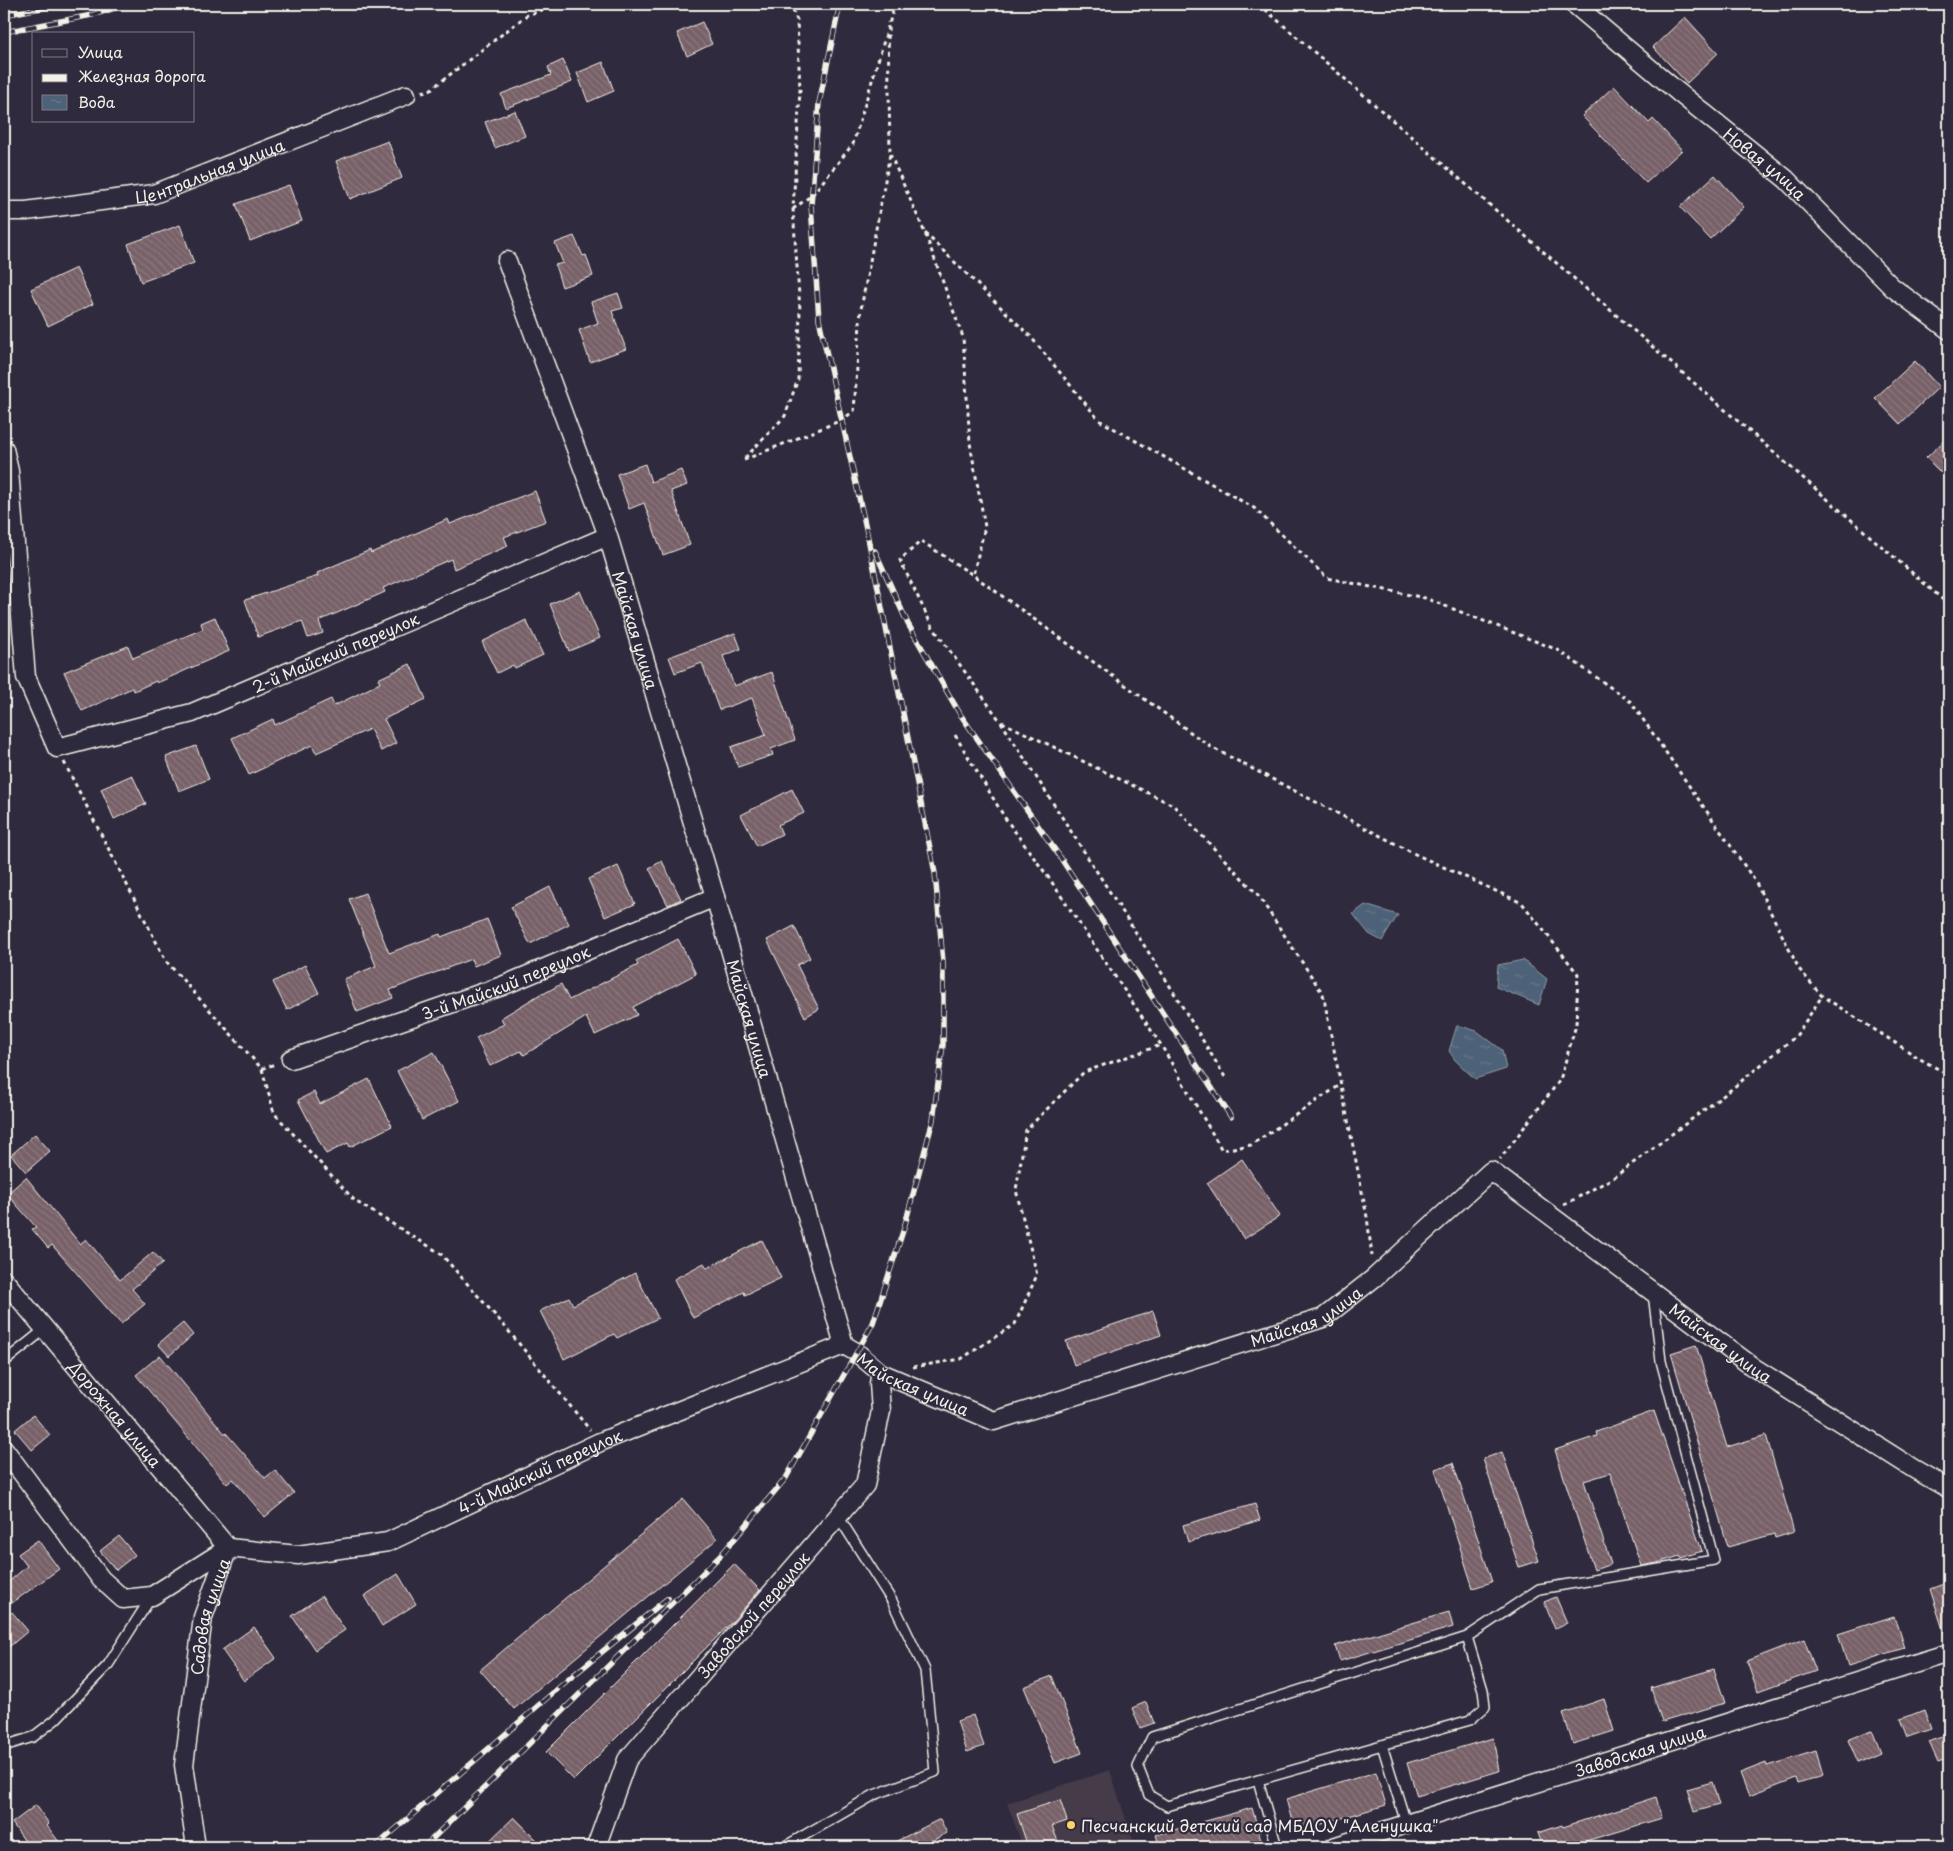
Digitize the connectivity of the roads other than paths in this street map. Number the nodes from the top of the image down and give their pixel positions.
1 (1574, 4) edge
2 (406, 95) road end
3 (4, 210) edge
4 (507, 260) dead end
5 (1949, 330) edge
6 (4, 449) edge
7 (608, 536) junction
8 (715, 897) junction
9 (291, 1059) road end
10 (4, 1280) edge
11 (1653, 1292) junction
12 (45, 1328) junction
13 (844, 1345) junction
14 (4, 1362) edge
15 (882, 1373) junction
16 (4, 1449) edge
17 (1949, 1489) edge
18 (838, 1516) junction
19 (228, 1548) junction
20 (152, 1596) junction
21 (1466, 1637) junction
22 (1949, 1653) edge
23 (1382, 1745) junction
24 (4, 1746) edge
25 (1258, 1780) junction
26 (1406, 1823) junction
27 (196, 1847) edge
28 (596, 1847) edge
29 (784, 1847) edge
30 (1277, 1847) edge
31 (1333, 1847) edge

1 - 5 street, Новая улица
2 - 3 street, Центральная улица
4 - 7 street, Майская улица
6 - 7 street, 2-й Майский переулок
7 - 8 street, Майская улица
8 - 9 street, 3-й Майский переулок
8 - 13 street, Майская улица
10 - 12 street, Дорожная улица
11 - 15 street, Майская улица
11 - 17 street, Майская улица
11 - 21 lane
12 - 14 lane
12 - 19 street, Дорожная улица
13 - 15 street, Майская улица
13 - 19 street, 4-й Майский переулок
15 - 18 street, Заводской переулок
16 - 20 street, Садовая улица
18 - 28 street, Заводской переулок
18 - 29 lane
19 - 20 street, Садовая улица
19 - 27 street, Садовая улица
20 - 24 lane
21 - 23 lane
21 - 25 lane
22 - 26 street, Заводская улица
23 - 25 lane
23 - 26 lane
25 - 30 lane
26 - 31 street, Заводская улица

